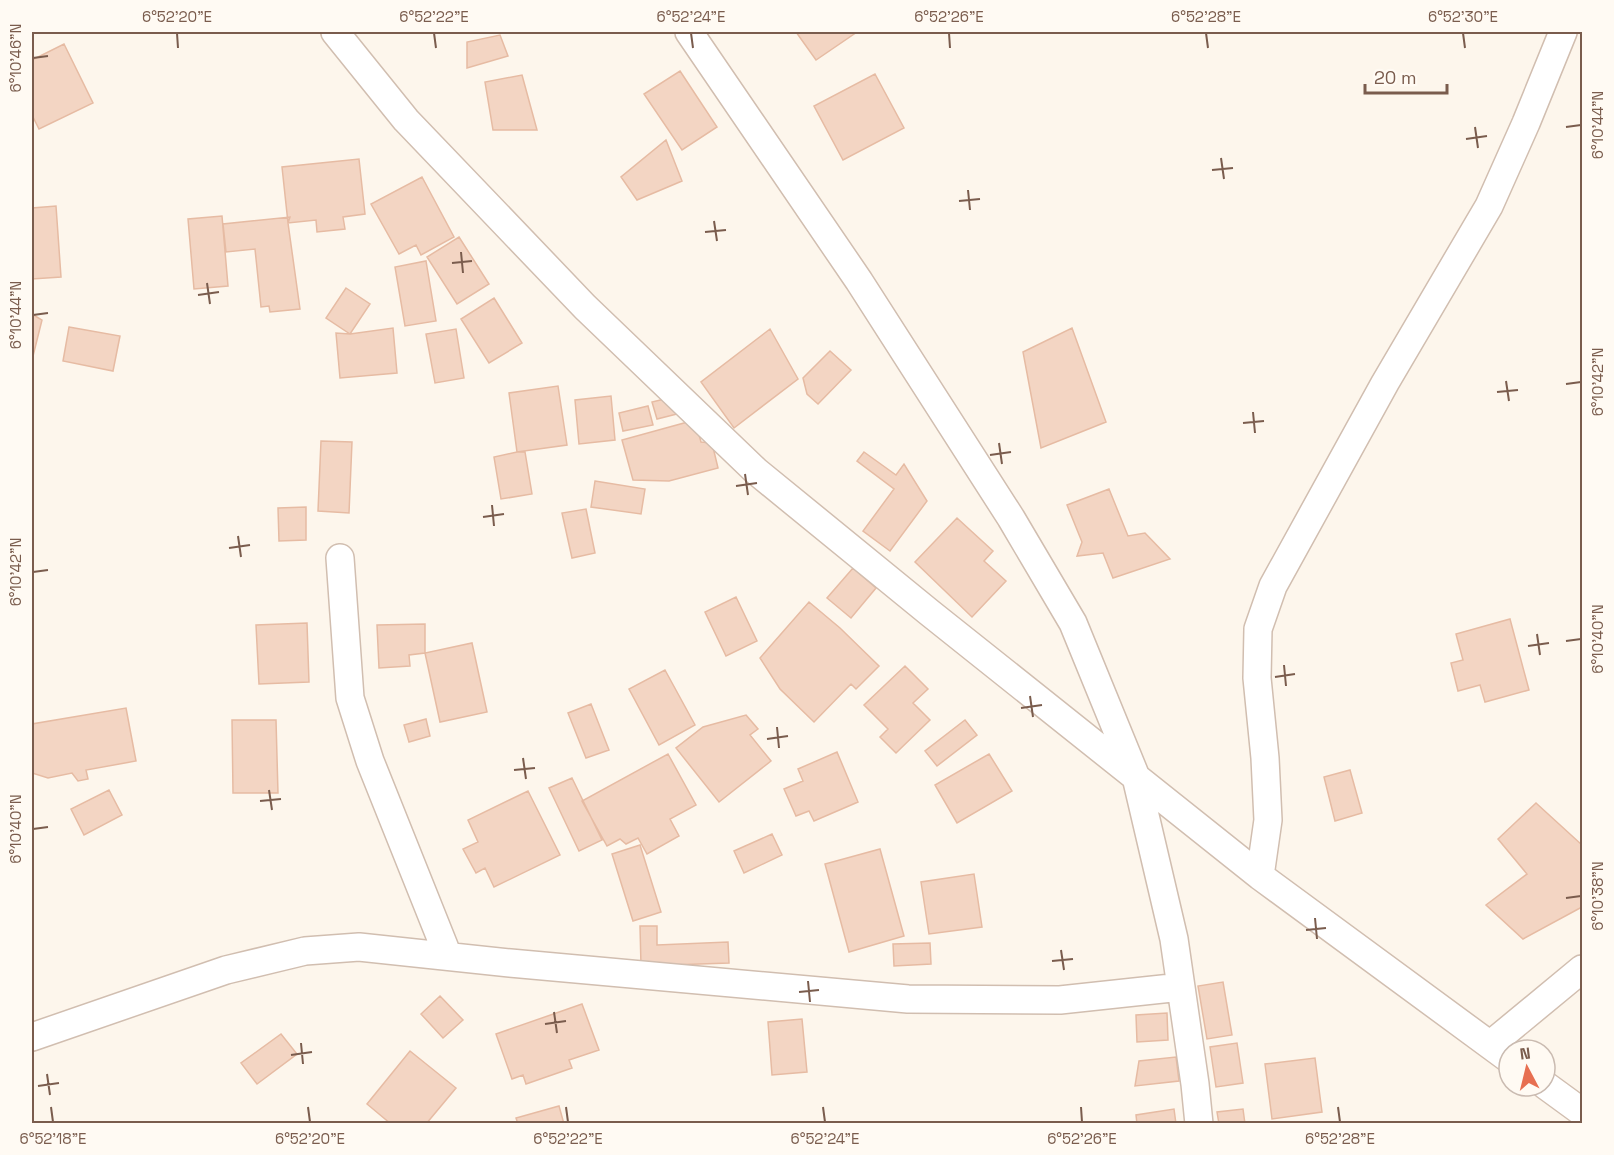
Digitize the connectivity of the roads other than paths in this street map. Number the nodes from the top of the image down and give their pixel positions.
1 (335, 32) edge
2 (689, 32) edge
3 (1563, 32) edge
4 (340, 558) dead end
5 (1136, 777) junction
6 (1260, 876) junction
7 (448, 956) junction
8 (1582, 969) edge
9 (1181, 987) junction
10 (32, 1037) edge
11 (1513, 1038) edge
12 (1497, 1051) edge
13 (1557, 1094) edge
14 (1582, 1112) edge
15 (1199, 1124) edge

1 - 5 street
2 - 5 street
3 - 6 street
4 - 7 street
5 - 6 street
5 - 9 street
6 - 12 street
7 - 9 street
7 - 10 street
8 - 11 street
9 - 15 street
13 - 14 street

